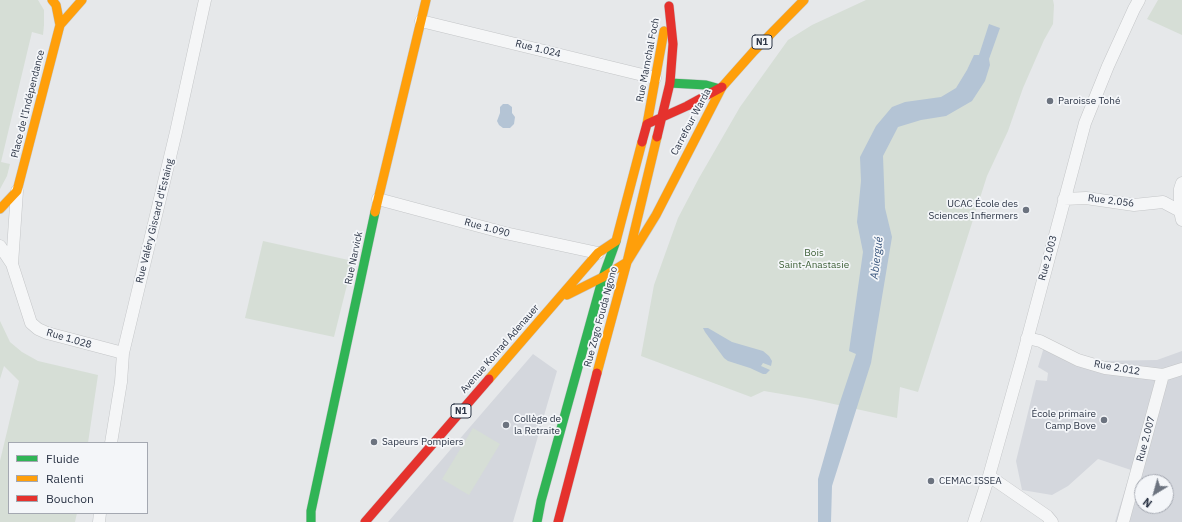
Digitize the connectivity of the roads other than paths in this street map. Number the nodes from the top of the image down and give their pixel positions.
1 (52, 0) edge
2 (82, 0) edge
3 (205, 0) edge
4 (426, 0) edge
5 (804, 0) edge
6 (1139, 0) edge
7 (670, 3) edge
8 (421, 21) junction
9 (60, 25) junction
10 (655, 78) junction
11 (670, 83) junction
12 (721, 88) junction
13 (663, 117) junction
14 (647, 124) junction
15 (1182, 183) edge
16 (17, 191) junction
17 (378, 199) junction
18 (1064, 199) junction
19 (0, 209) edge
20 (1181, 216) edge
21 (616, 241) junction
22 (0, 246) edge
23 (598, 253) junction
24 (627, 262) junction
25 (12, 264) junction
26 (603, 277) junction
27 (557, 300) junction
28 (1027, 338) junction
29 (123, 353) junction
30 (1182, 369) edge
31 (1163, 375) junction
32 (111, 442) edge
33 (989, 476) junction
34 (311, 522) edge
35 (365, 522) edge
36 (537, 522) edge
37 (558, 522) edge
38 (974, 522) edge
39 (1052, 522) edge
40 (1124, 522) edge

1 - 9 main road, Place de l'Indépendance
2 - 9 main road
3 - 29 street, Rue Valéry Giscard d'Estaing
4 - 8 main road, Rue Narvick
5 - 12 main road, N1
6 - 18 street, Rue 2.003
7 - 10 main road, Rue Marnchal Foch
7 - 11 main road, Rue Zogo Fouda Ngono
8 - 10 street, Rue 1.024
8 - 17 main road, Rue Narvick
9 - 16 main road, Place de l'Indépendance
10 - 14 main road, Rue Marnchal Foch
11 - 12 main road
11 - 13 main road, Rue Zogo Fouda Ngono
12 - 13 main road, Carrefour Warda / N1
12 - 24 main road, Carrefour Warda / N1
13 - 14 main road, Carrefour Warda / N1
13 - 24 main road, Rue Zogo Fouda Ngono
14 - 21 main road
15 - 20 street
16 - 19 main road, Place de l'Indépendance
16 - 25 street, Rue 1.028
17 - 23 street, Rue 1.090
17 - 34 main road, Rue Narvick
18 - 20 street, Rue 2.056
18 - 28 street, Rue 2.003
21 - 23 main road, Avenue Konrad Adenauer / N1
21 - 26 main road, Rue Zogo Fouda Ngono
22 - 25 street, Rue 1.028
23 - 27 main road, Avenue Konrad Adenauer / N1
24 - 26 main road, Avenue Konrad Adenauer / N1
24 - 37 main road, Rue Zogo Fouda Ngono
25 - 29 street, Rue 1.028
26 - 27 main road, Avenue Konrad Adenauer / N1
26 - 36 main road, Rue Zogo Fouda Ngono
27 - 35 main road, Avenue Konrad Adenauer / N1
28 - 31 street, Rue 2.012
28 - 33 street, Rue 2.003
29 - 32 street, Rue Valéry Giscard d'Estaing
30 - 31 street
31 - 40 street, Rue 2.007
33 - 38 street, Rue 2.003
33 - 39 street

